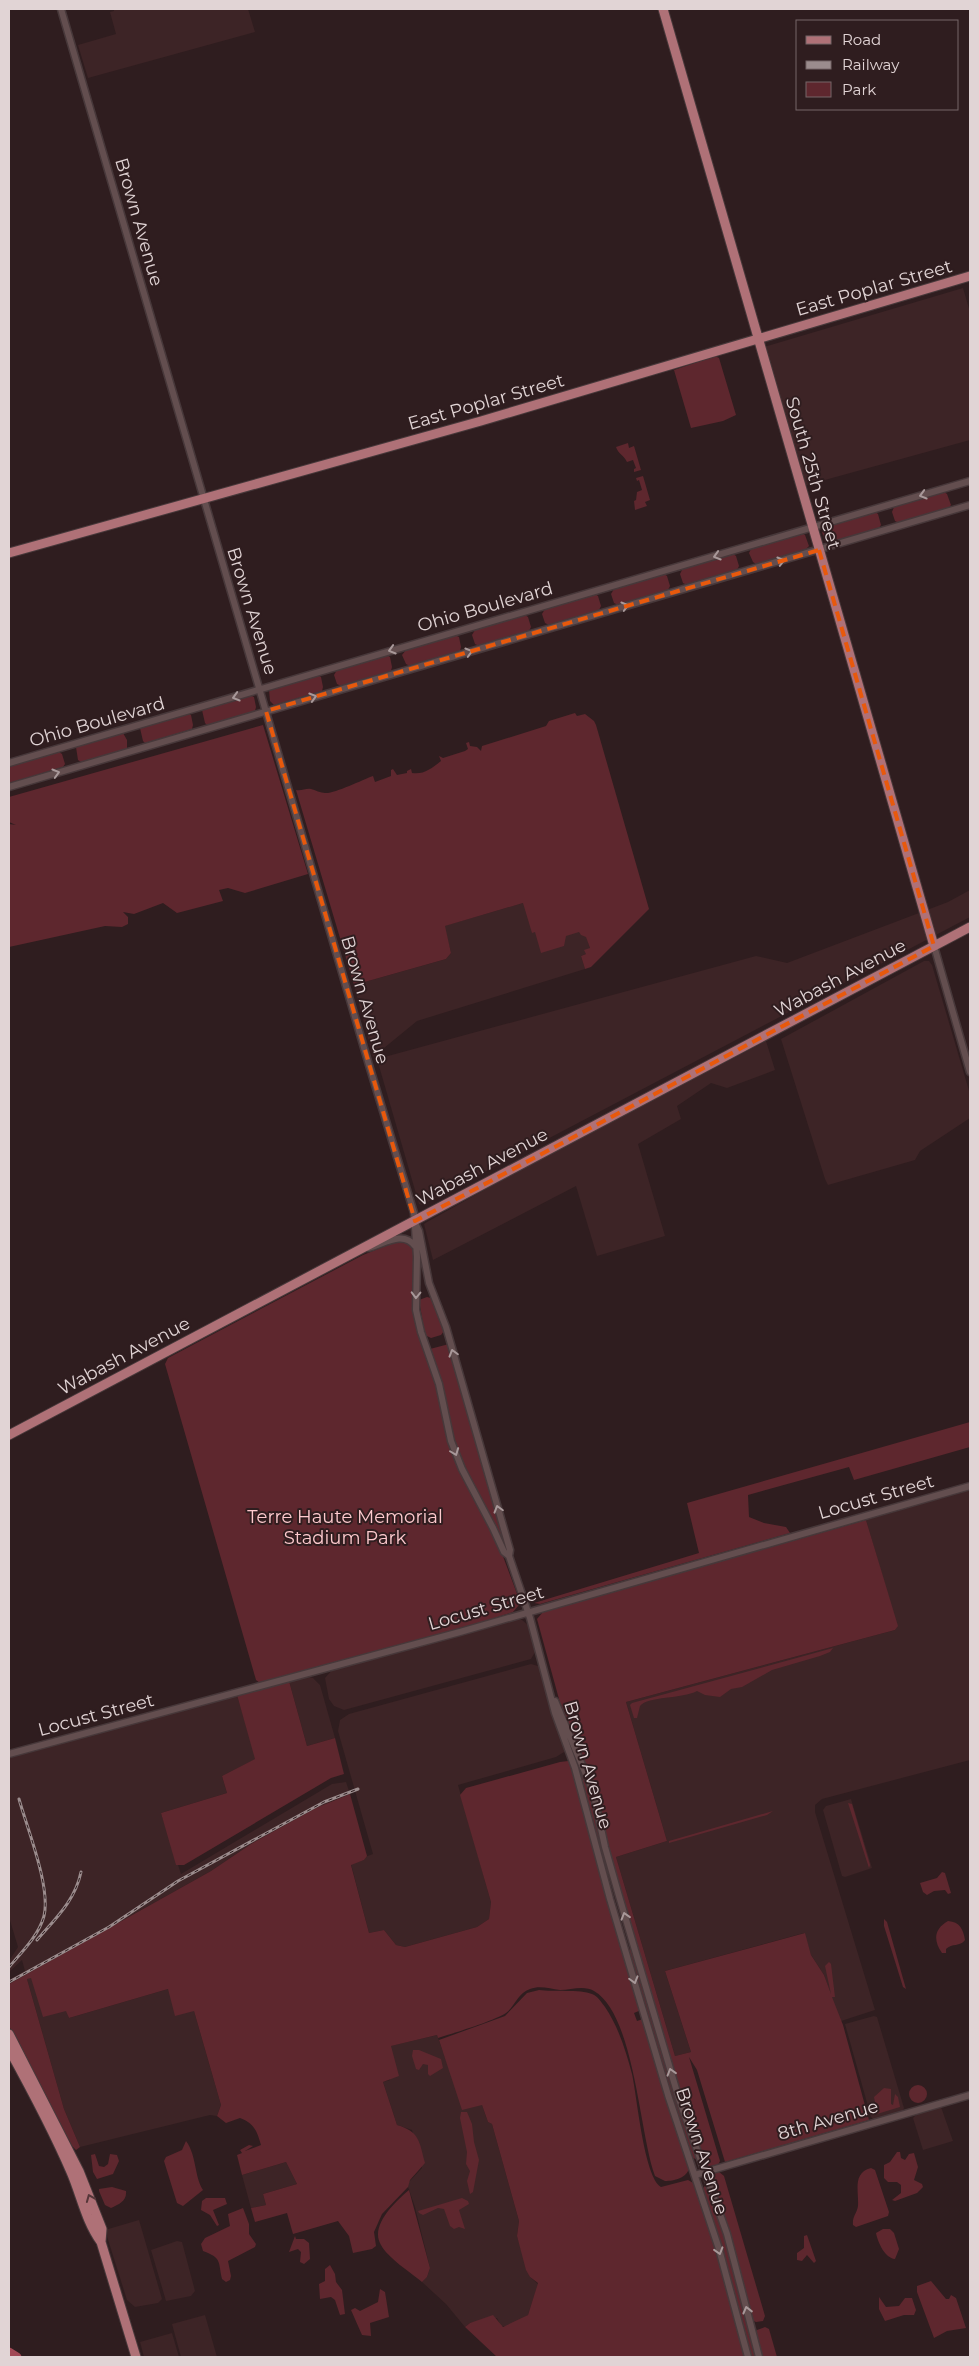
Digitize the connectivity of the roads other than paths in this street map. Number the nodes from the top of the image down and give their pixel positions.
1 (61, 9) edge
2 (663, 9) edge
3 (970, 276) edge
4 (757, 339) junction
5 (970, 481) edge
6 (203, 500) junction
7 (970, 505) edge
8 (812, 528) junction
9 (819, 550) junction
10 (9, 553) edge
11 (260, 690) junction
12 (266, 711) junction
13 (9, 763) edge
14 (9, 786) edge
15 (970, 927) edge
16 (934, 946) junction
17 (970, 1072) edge
18 (415, 1221) junction
19 (416, 1247) junction
20 (359, 1251) junction
21 (9, 1435) edge
22 (970, 1486) edge
23 (509, 1556) junction
24 (528, 1612) junction
25 (553, 1698) junction
26 (578, 1751) junction
27 (9, 1754) edge
28 (570, 1754) junction
29 (609, 1862) junction
30 (600, 1864) junction
31 (632, 1942) junction
32 (624, 1944) junction
33 (9, 2034) edge
34 (9, 2049) edge
35 (970, 2095) edge
36 (69, 2157) junction
37 (705, 2172) junction
38 (695, 2175) junction
39 (136, 2357) edge
40 (748, 2357) edge
41 (759, 2357) edge

1 - 6 street, Brown Avenue
2 - 4 main road, South 25th Street
3 - 4 main road, East Poplar Street
4 - 6 main road, East Poplar Street
4 - 8 main road, South 25th Street
5 -> 8 street, Ohio Boulevard
6 - 10 main road, East Poplar Street
6 - 11 street, Brown Avenue
7 - 9 street
8 - 9 main road, South 25th Street
8 -> 11 street, Ohio Boulevard
12 -> 9 street
9 - 16 main road, South 25th Street
11 - 12 street, Brown Avenue
11 -> 13 street, Ohio Boulevard
14 -> 12 street
12 - 18 street, Brown Avenue
15 - 16 main road, Wabash Avenue
16 - 17 street
16 - 18 main road, Wabash Avenue
18 - 19 street, Brown Avenue
18 - 20 main road, Wabash Avenue
23 -> 18 street, Brown Avenue
19 - 20 street
19 -> 23 street, Brown Avenue
20 - 21 main road, Wabash Avenue
22 - 24 street, Locust Street
23 - 24 street, Brown Avenue
24 - 25 street, Brown Avenue
24 - 27 street, Locust Street
25 - 26 street, Brown Avenue
25 - 28 street, Brown Avenue
26 - 28 street
26 - 29 street, Brown Avenue
28 - 30 street, Brown Avenue
29 - 30 street
31 -> 29 street, Brown Avenue
30 - 32 street, Brown Avenue
31 - 32 street
37 -> 31 street, Brown Avenue
32 -> 38 street, Brown Avenue
33 - 36 main road
34 - 36 main road
35 - 37 street, 8th Avenue
36 - 39 main road
37 - 38 street, 8th Avenue
41 -> 37 street, Brown Avenue
38 -> 40 street, Brown Avenue

